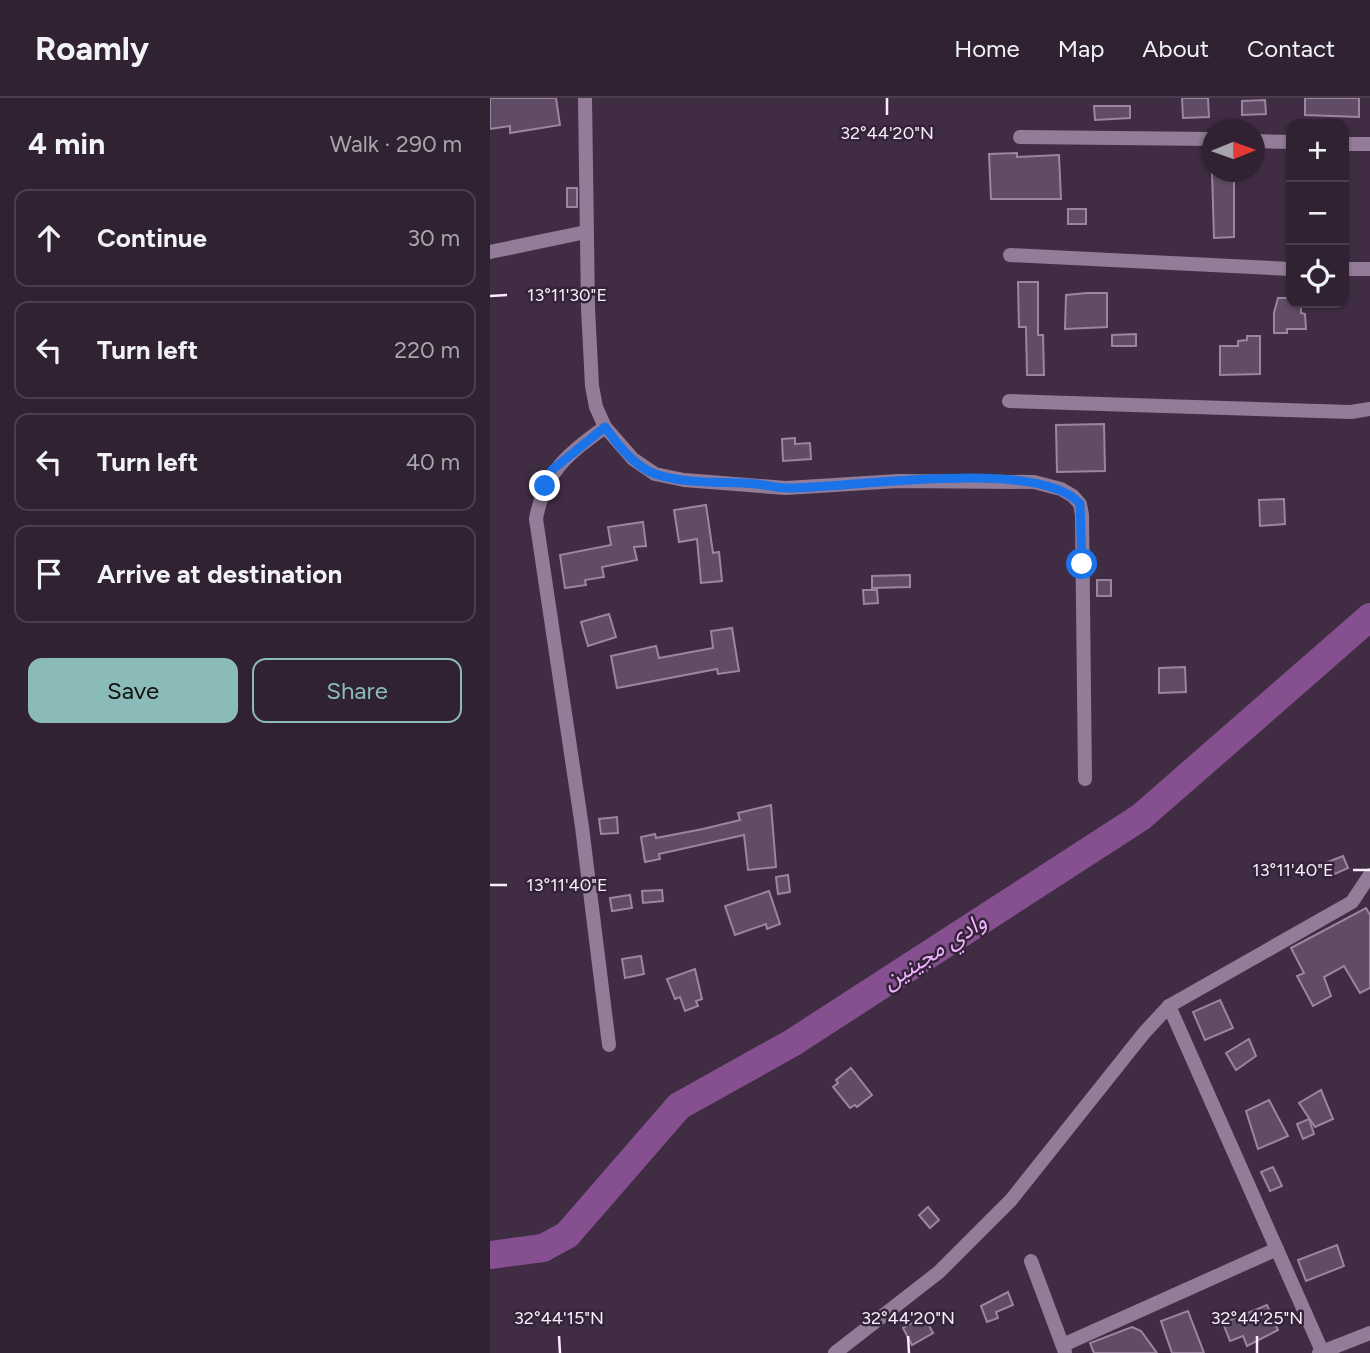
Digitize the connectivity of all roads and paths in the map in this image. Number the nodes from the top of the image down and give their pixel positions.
1 (585, 98) edge
2 (1020, 137) dead end
3 (1202, 139) edge
4 (1265, 141) edge
5 (1286, 142) edge
6 (1349, 144) edge
7 (1370, 144) edge
8 (586, 232) junction
9 (490, 252) edge
10 (1010, 256) dead end
11 (1286, 269) edge
12 (1349, 269) edge
13 (1370, 269) edge
14 (1009, 401) dead end
15 (1370, 409) edge
16 (605, 427) junction
17 (1085, 779) dead end
18 (1368, 887) edge
19 (1169, 1006) junction
20 (608, 1045) dead end
21 (1277, 1249) junction
22 (1031, 1261) dead end
23 (1370, 1333) edge
24 (1064, 1349) edge
25 (1320, 1352) edge
26 (835, 1353) edge

1 - 8 street
2 - 3 street
4 - 5 street
6 - 7 street
8 - 9 street
8 - 16 street
10 - 11 street
12 - 13 street
14 - 15 street
16 - 17 street
16 - 20 street
18 - 19 street
19 - 21 street
19 - 26 street
21 - 24 street
21 - 25 street
22 - 24 street
23 - 25 street

